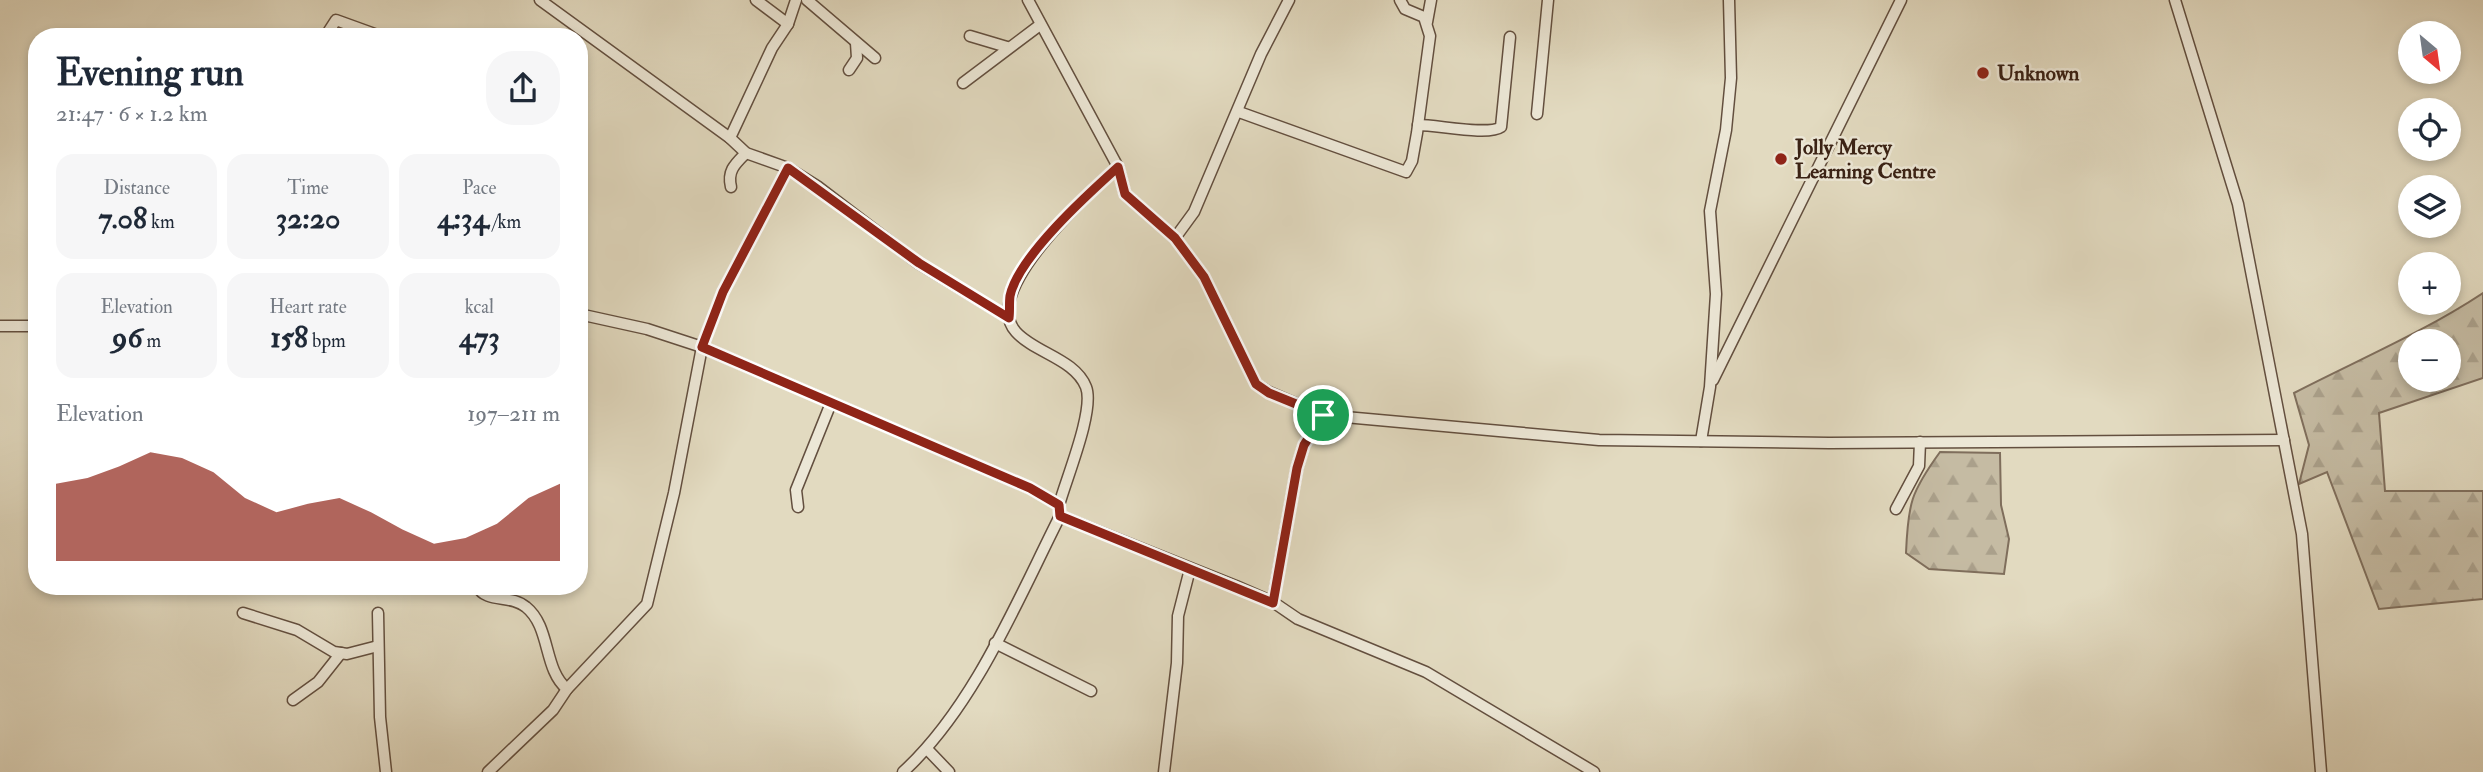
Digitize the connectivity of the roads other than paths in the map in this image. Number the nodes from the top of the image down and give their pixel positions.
1 (540, 0) edge
2 (756, 0) edge
3 (796, 0) edge
4 (807, 0) edge
5 (1028, 0) edge
6 (1289, 0) edge
7 (1399, 0) edge
8 (1431, 0) edge
9 (1548, 0) edge
10 (1730, 0) edge
11 (1901, 0) edge
12 (2175, 0) edge
13 (1427, 22) junction
14 (788, 23) junction
15 (1040, 25) junction
16 (331, 28) edge
17 (358, 28) edge
18 (579, 28) edge
19 (588, 35) edge
20 (970, 36) dead end
21 (1510, 37) dead end
22 (856, 43) junction
23 (1007, 47) junction
24 (875, 58) dead end
25 (849, 70) dead end
26 (962, 83) dead end
27 (1239, 111) junction
28 (1537, 114) dead end
29 (1418, 125) junction
30 (730, 138) junction
31 (746, 153) junction
32 (1118, 167) junction
33 (788, 168) junction
34 (731, 187) dead end
35 (1175, 238) junction
36 (588, 316) edge
37 (1009, 318) junction
38 (0, 326) edge
39 (28, 326) edge
40 (702, 347) junction
41 (1710, 387) junction
42 (831, 403) junction
43 (1323, 415) junction
44 (2284, 440) junction
45 (1701, 441) junction
46 (1920, 442) junction
47 (799, 507) dead end
48 (1896, 509) dead end
49 (1060, 510) junction
50 (1189, 569) junction
51 (500, 595) edge
52 (1273, 603) junction
53 (243, 613) dead end
54 (377, 613) dead end
55 (995, 643) junction
56 (378, 646) junction
57 (341, 653) junction
58 (567, 689) junction
59 (1091, 691) dead end
60 (293, 700) dead end
61 (927, 749) junction
62 (386, 772) edge
63 (488, 772) edge
64 (903, 772) edge
65 (949, 772) edge
66 (1164, 772) edge
67 (1594, 772) edge
68 (2321, 772) edge

1 - 18 street
2 - 14 street
3 - 14 street
4 - 22 street
5 - 15 street
6 - 27 street
7 - 13 street
8 - 13 street
9 - 28 street
10 - 41 street
11 - 41 street
12 - 44 street
13 - 29 street
14 - 30 street
15 - 23 street
15 - 32 street
16 - 17 street
19 - 30 street
20 - 23 street
21 - 29 street
22 - 24 street
22 - 25 street
23 - 26 street
27 - 29 street
27 - 35 street
30 - 31 street
31 - 33 street
31 - 34 street
32 - 35 street
32 - 37 street
33 - 37 street
33 - 40 street
35 - 43 street
36 - 40 street
37 - 49 street
38 - 39 street
40 - 42 street
40 - 58 street
41 - 45 street
42 - 47 street
42 - 49 street
43 - 45 street
43 - 52 street
44 - 46 street
44 - 68 street
45 - 46 street
46 - 48 street
49 - 50 street
49 - 55 street
50 - 52 street
50 - 66 street
51 - 58 street
52 - 67 street
53 - 57 street
54 - 56 street
55 - 59 street
55 - 61 street
56 - 57 street
56 - 62 street
57 - 60 street
58 - 63 street
61 - 64 street
61 - 65 street

